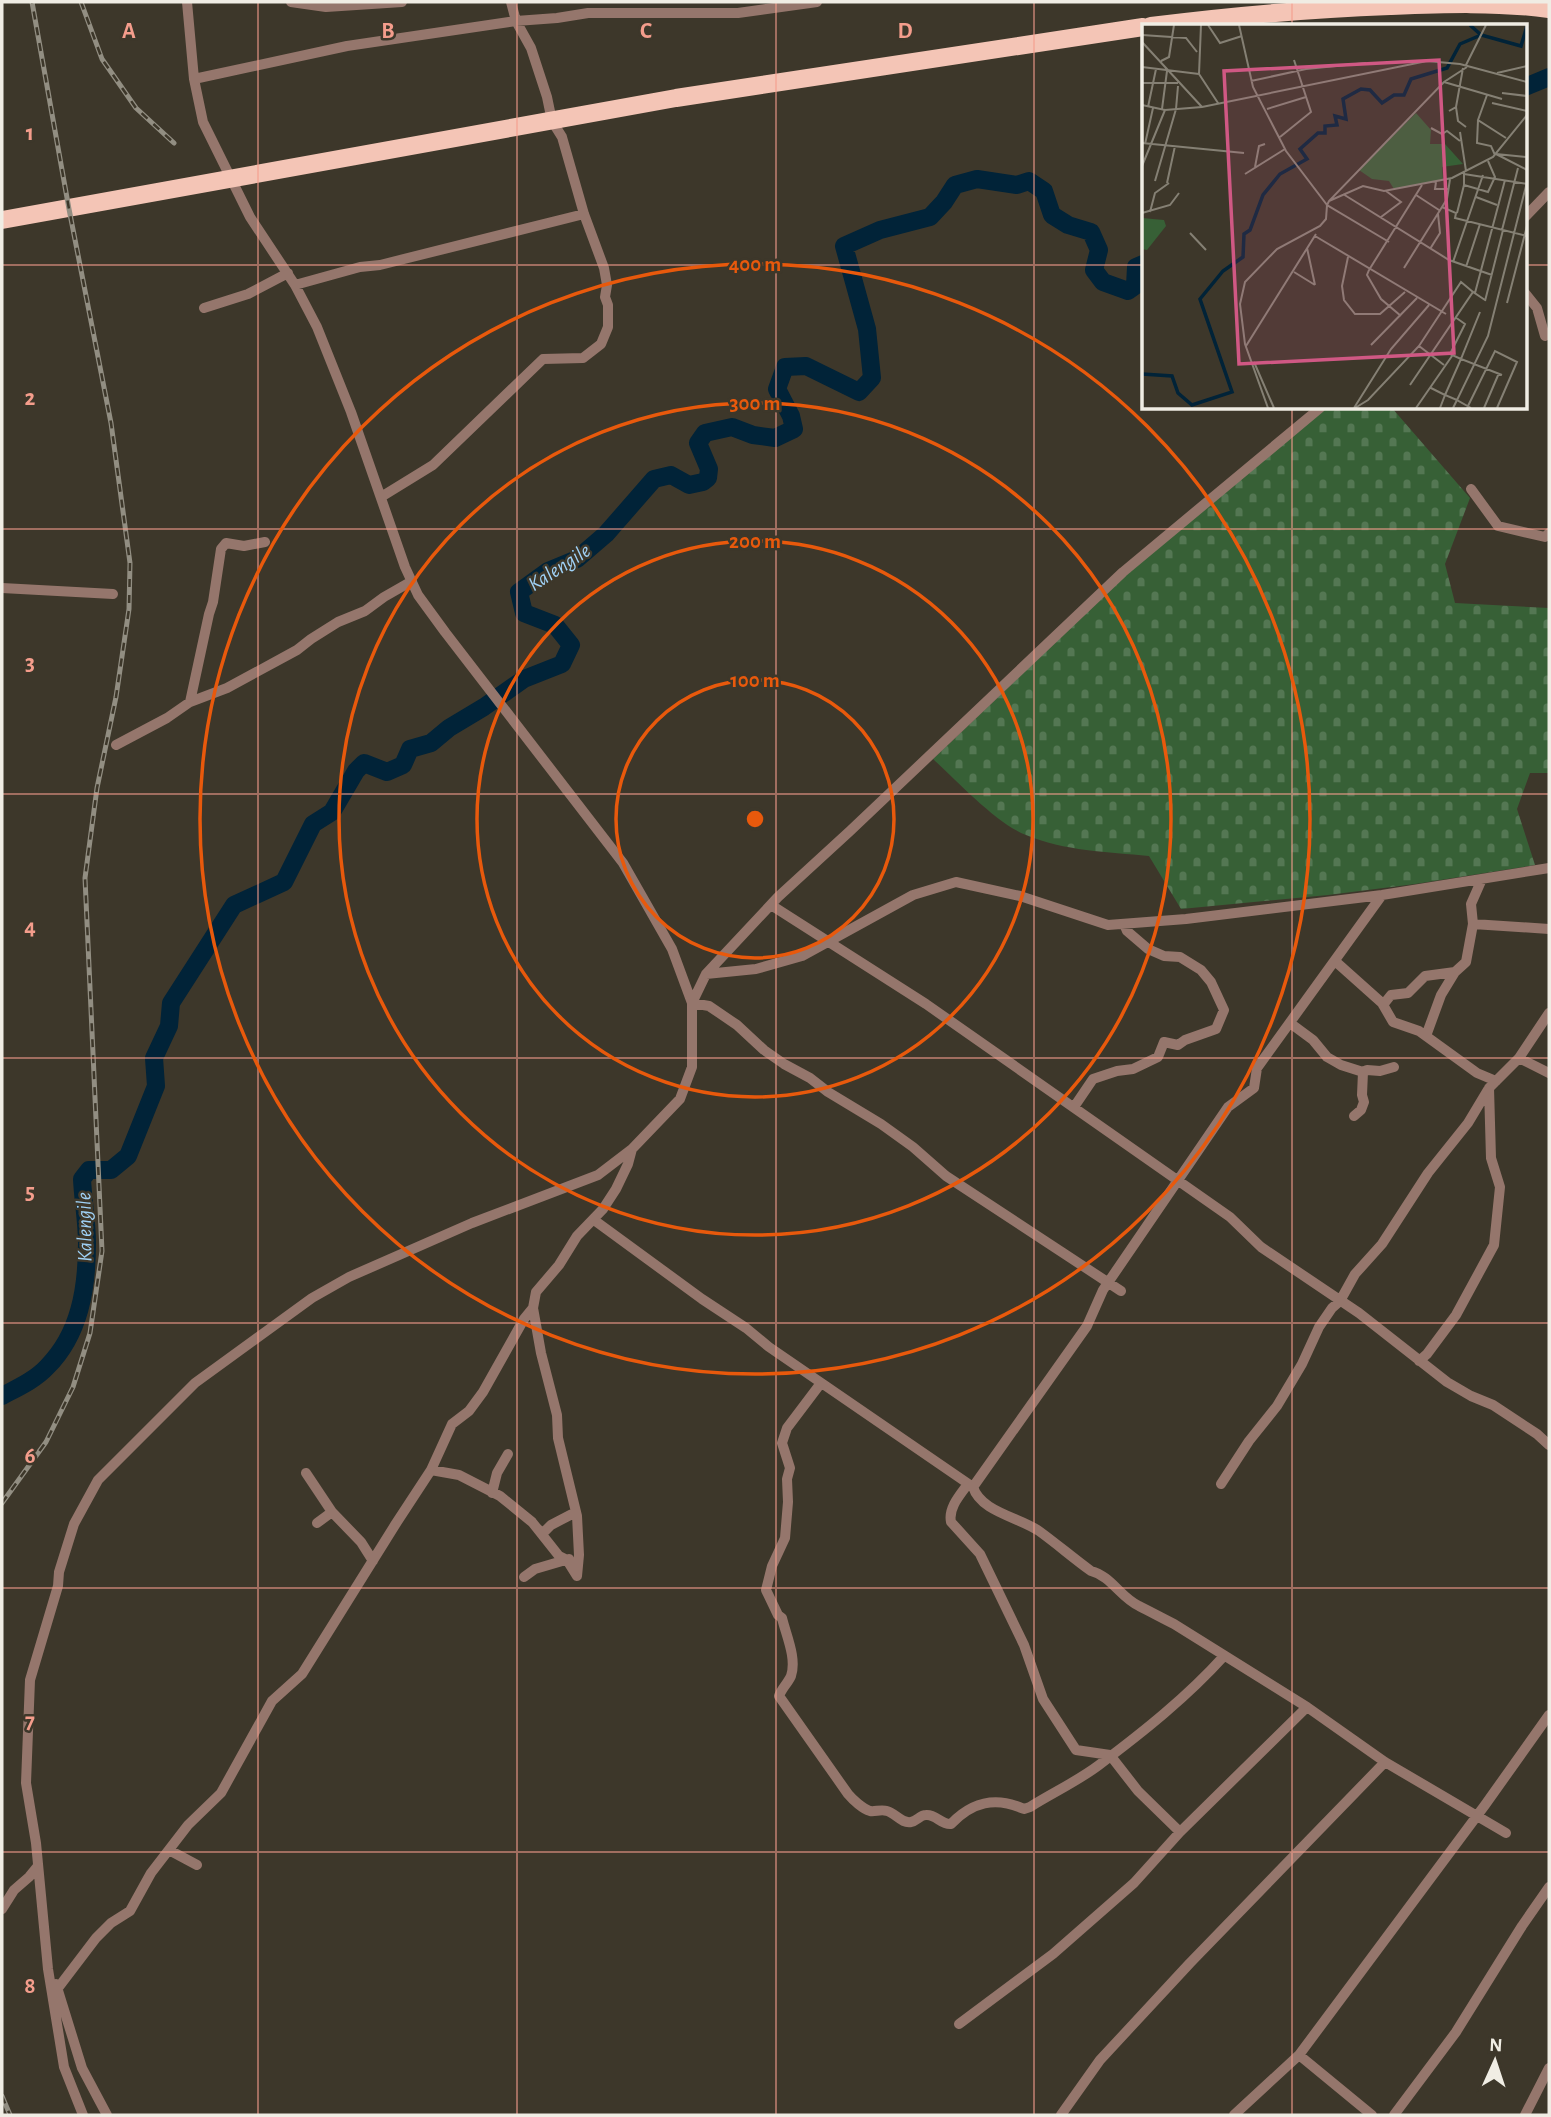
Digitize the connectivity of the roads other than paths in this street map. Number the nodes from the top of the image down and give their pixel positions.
1 (187, 2) edge
2 (291, 2) edge
3 (402, 2) edge
4 (510, 2) edge
5 (817, 2) edge
6 (1549, 9) edge
7 (516, 21) junction
8 (1171, 24) edge
9 (1142, 27) edge
10 (194, 79) junction
11 (552, 121) junction
12 (231, 180) junction
13 (1549, 192) edge
14 (584, 214) junction
15 (1526, 216) edge
16 (2, 220) edge
17 (288, 273) junction
18 (295, 285) junction
19 (1526, 294) edge
20 (204, 308) dead end
21 (1545, 336) dead end
22 (1318, 410) edge
23 (1471, 489) dead end
24 (381, 497) junction
25 (1549, 533) edge
26 (265, 542) dead end
27 (412, 581) junction
28 (2, 588) edge
29 (113, 594) dead end
30 (190, 702) junction
31 (116, 745) dead end
32 (1549, 868) edge
33 (1482, 879) junction
34 (1382, 895) junction
35 (771, 905) junction
36 (1124, 924) junction
37 (1473, 924) junction
38 (1549, 929) edge
39 (829, 942) junction
40 (1335, 961) junction
41 (1455, 972) junction
42 (706, 974) junction
43 (692, 1003) junction
44 (1383, 1005) junction
45 (1549, 1013) edge
46 (1290, 1023) junction
47 (1426, 1036) junction
48 (1519, 1058) junction
49 (1394, 1067) dead end
50 (1363, 1072) junction
51 (1549, 1073) edge
52 (1493, 1085) junction
53 (1073, 1107) junction
54 (1354, 1116) dead end
55 (632, 1149) junction
56 (1177, 1180) junction
57 (594, 1220) junction
58 (1108, 1283) junction
59 (1121, 1291) dead end
60 (1340, 1301) junction
61 (533, 1308) junction
62 (1419, 1361) junction
63 (821, 1383) junction
64 (1549, 1445) edge
65 (508, 1454) dead end
66 (431, 1470) junction
67 (306, 1473) dead end
68 (1221, 1484) dead end
69 (970, 1485) junction
70 (492, 1493) junction
71 (332, 1512) junction
72 (576, 1512) junction
73 (532, 1522) junction
74 (317, 1523) dead end
75 (579, 1555) junction
76 (567, 1560) junction
77 (373, 1561) junction
78 (524, 1577) dead end
79 (1224, 1656) junction
80 (1307, 1707) junction
81 (1549, 1715) edge
82 (1110, 1755) junction
83 (1385, 1762) junction
84 (1476, 1815) junction
85 (1180, 1832) junction
86 (1506, 1833) dead end
87 (169, 1850) junction
88 (197, 1865) dead end
89 (38, 1866) junction
90 (1549, 1887) edge
91 (2, 1909) edge
92 (48, 1969) junction
93 (58, 1988) junction
94 (958, 2024) dead end
95 (1299, 2054) junction
96 (1549, 2068) edge
97 (83, 2115) edge
98 (107, 2115) edge
99 (1061, 2115) edge
100 (1234, 2115) edge
101 (1372, 2115) edge
102 (1394, 2115) edge
103 (1525, 2115) edge

1 - 10 street
2 - 3 street
4 - 7 street
5 - 7 street
6 - 8 highway
7 - 10 street
7 - 11 street
9 - 11 highway
10 - 12 street
11 - 12 highway
11 - 14 street
12 - 16 highway
12 - 17 street
13 - 15 street
14 - 18 street
14 - 24 street
17 - 18 street
17 - 20 street
18 - 24 street
19 - 21 street
22 - 35 street
23 - 25 street
24 - 27 street
26 - 30 street
27 - 30 street
27 - 43 street
28 - 29 street
30 - 31 street
32 - 33 street
33 - 34 street
33 - 37 street
34 - 36 street
34 - 40 street
35 - 39 street
35 - 42 street
36 - 39 street
36 - 53 street
37 - 38 street
37 - 41 street
39 - 42 street
39 - 53 street
40 - 44 street
40 - 46 street
41 - 44 street
41 - 47 street
42 - 43 street
43 - 55 street
43 - 58 street
44 - 47 street
45 - 48 street
46 - 50 street
46 - 56 street
47 - 52 street
48 - 51 street
48 - 52 street
49 - 50 street
50 - 54 street
52 - 60 street
52 - 62 street
53 - 56 street
55 - 57 street
55 - 89 street
56 - 58 street
56 - 60 street
57 - 61 street
57 - 63 street
58 - 59 street
58 - 69 street
60 - 62 street
60 - 68 street
61 - 66 street
61 - 72 street
62 - 64 street
63 - 69 street
63 - 82 street
65 - 70 street
66 - 70 street
66 - 77 street
67 - 71 street
69 - 79 street
69 - 82 street
70 - 73 street
71 - 74 street
71 - 77 street
72 - 73 street
72 - 75 street
73 - 76 street
75 - 76 street
75 - 76 street
76 - 78 street
77 - 87 street
79 - 80 street
79 - 82 street
80 - 83 street
80 - 85 street
81 - 84 street
82 - 85 street
83 - 84 street
83 - 99 street
84 - 86 street
84 - 95 street
85 - 94 street
87 - 88 street
87 - 93 street
89 - 91 street
89 - 92 street
90 - 102 street
92 - 93 street
92 - 97 street
93 - 98 street
95 - 100 street
95 - 101 street
96 - 103 street

